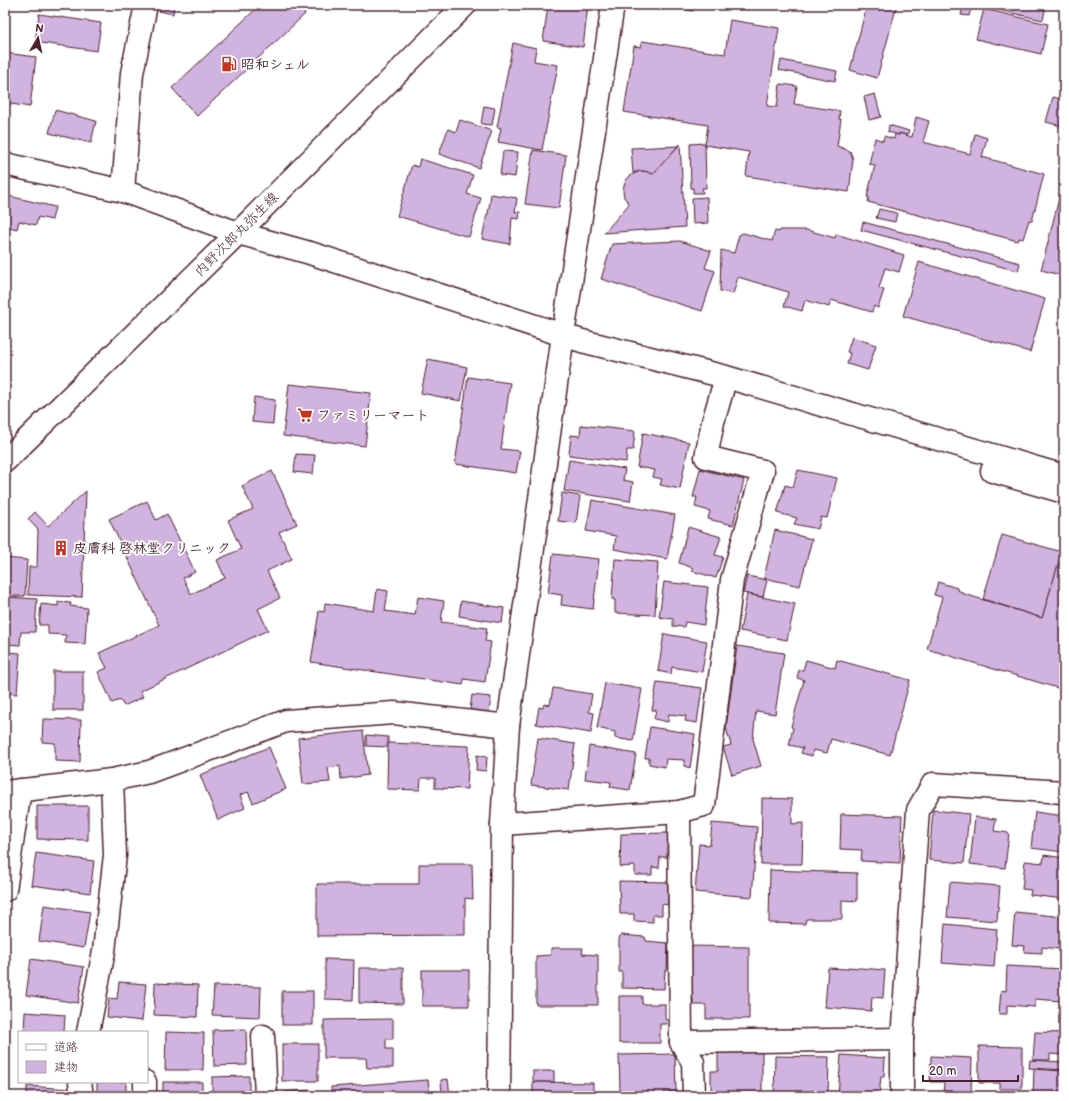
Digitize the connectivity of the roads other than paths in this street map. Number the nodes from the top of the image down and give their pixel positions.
1 (146, 5) edge
2 (465, 5) edge
3 (613, 5) edge
4 (5, 164) edge
5 (123, 191) junction
6 (238, 232) junction
7 (573, 338) junction
8 (722, 391) junction
9 (5, 461) edge
10 (1064, 476) edge
11 (1064, 492) edge
12 (508, 726) junction
13 (112, 780) junction
14 (12, 791) edge
15 (1064, 792) edge
16 (679, 812) junction
17 (502, 824) junction
18 (5, 890) edge
19 (88, 1031) edge
20 (263, 1036) dead end
21 (902, 1040) junction
22 (681, 1042) junction
23 (80, 1083) edge
24 (145, 1083) edge
25 (82, 1096) edge
26 (145, 1096) edge
27 (266, 1096) edge
28 (499, 1096) edge
29 (694, 1096) edge
30 (902, 1096) edge

1 - 5 street
2 - 6 street, 内野次郎丸弥生線
3 - 7 street
4 - 5 street
5 - 6 street
6 - 7 street
6 - 9 street, 内野次郎丸弥生線
7 - 8 street
7 - 10 street
7 - 12 street
8 - 11 street
8 - 16 street
12 - 13 street
12 - 17 street
13 - 14 street
13 - 19 street
14 - 18 street
15 - 21 street
16 - 17 street
16 - 22 street
17 - 28 street
20 - 27 street
21 - 22 street
21 - 30 street
22 - 29 street
23 - 25 street
24 - 26 street

